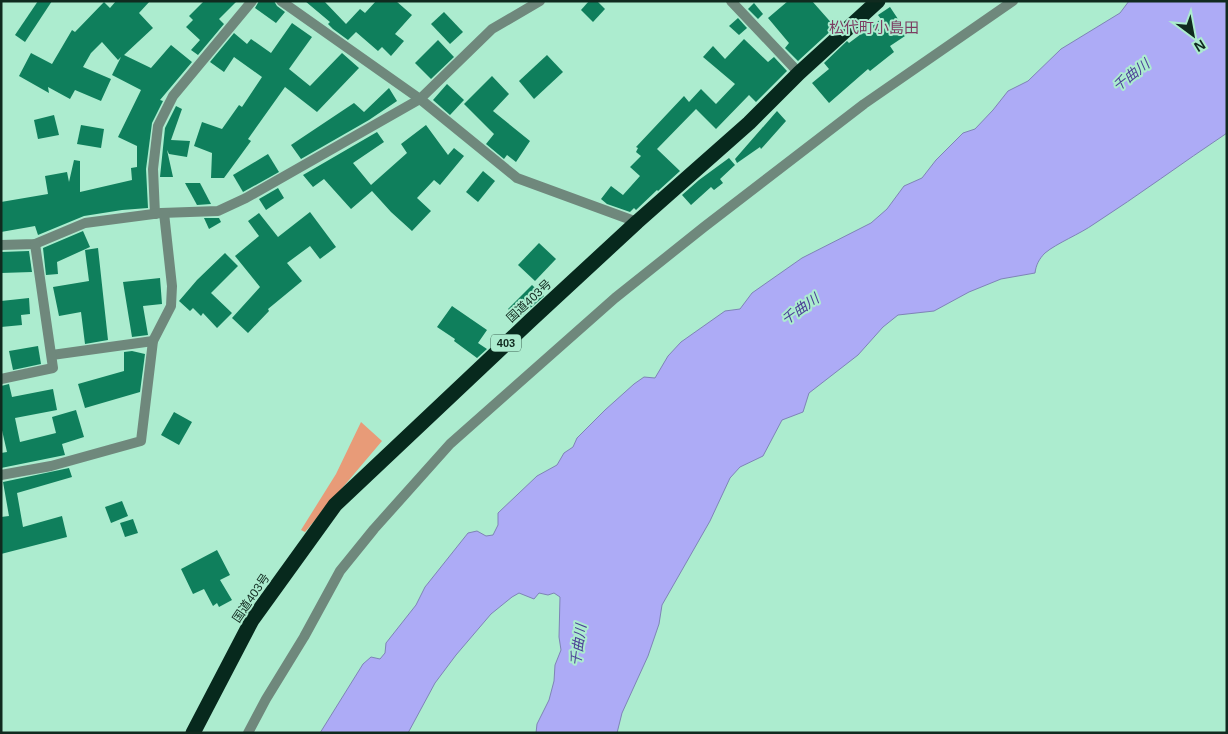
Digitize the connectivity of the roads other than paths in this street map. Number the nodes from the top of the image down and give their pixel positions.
1 (252, 1) edge
2 (281, 1) edge
3 (540, 1) edge
4 (732, 1) edge
5 (878, 1) edge
6 (1013, 1) edge
7 (799, 73) junction
8 (420, 99) junction
9 (159, 214) junction
10 (637, 222) junction
11 (35, 244) junction
12 (1, 245) edge
13 (153, 341) junction
14 (52, 355) junction
15 (1, 379) edge
16 (1, 475) edge
17 (192, 732) edge
18 (248, 733) edge

1 - 9 street
2 - 8 street
3 - 8 street
4 - 7 street
5 - 7 highway, 国道403号 / 403
6 - 18 street
7 - 10 highway, 国道403号 / 403
8 - 9 street
8 - 10 street
9 - 11 street
9 - 13 street
10 - 17 highway, 国道403号 / 403
11 - 12 street
11 - 14 street
13 - 14 street
13 - 16 street
14 - 15 street

